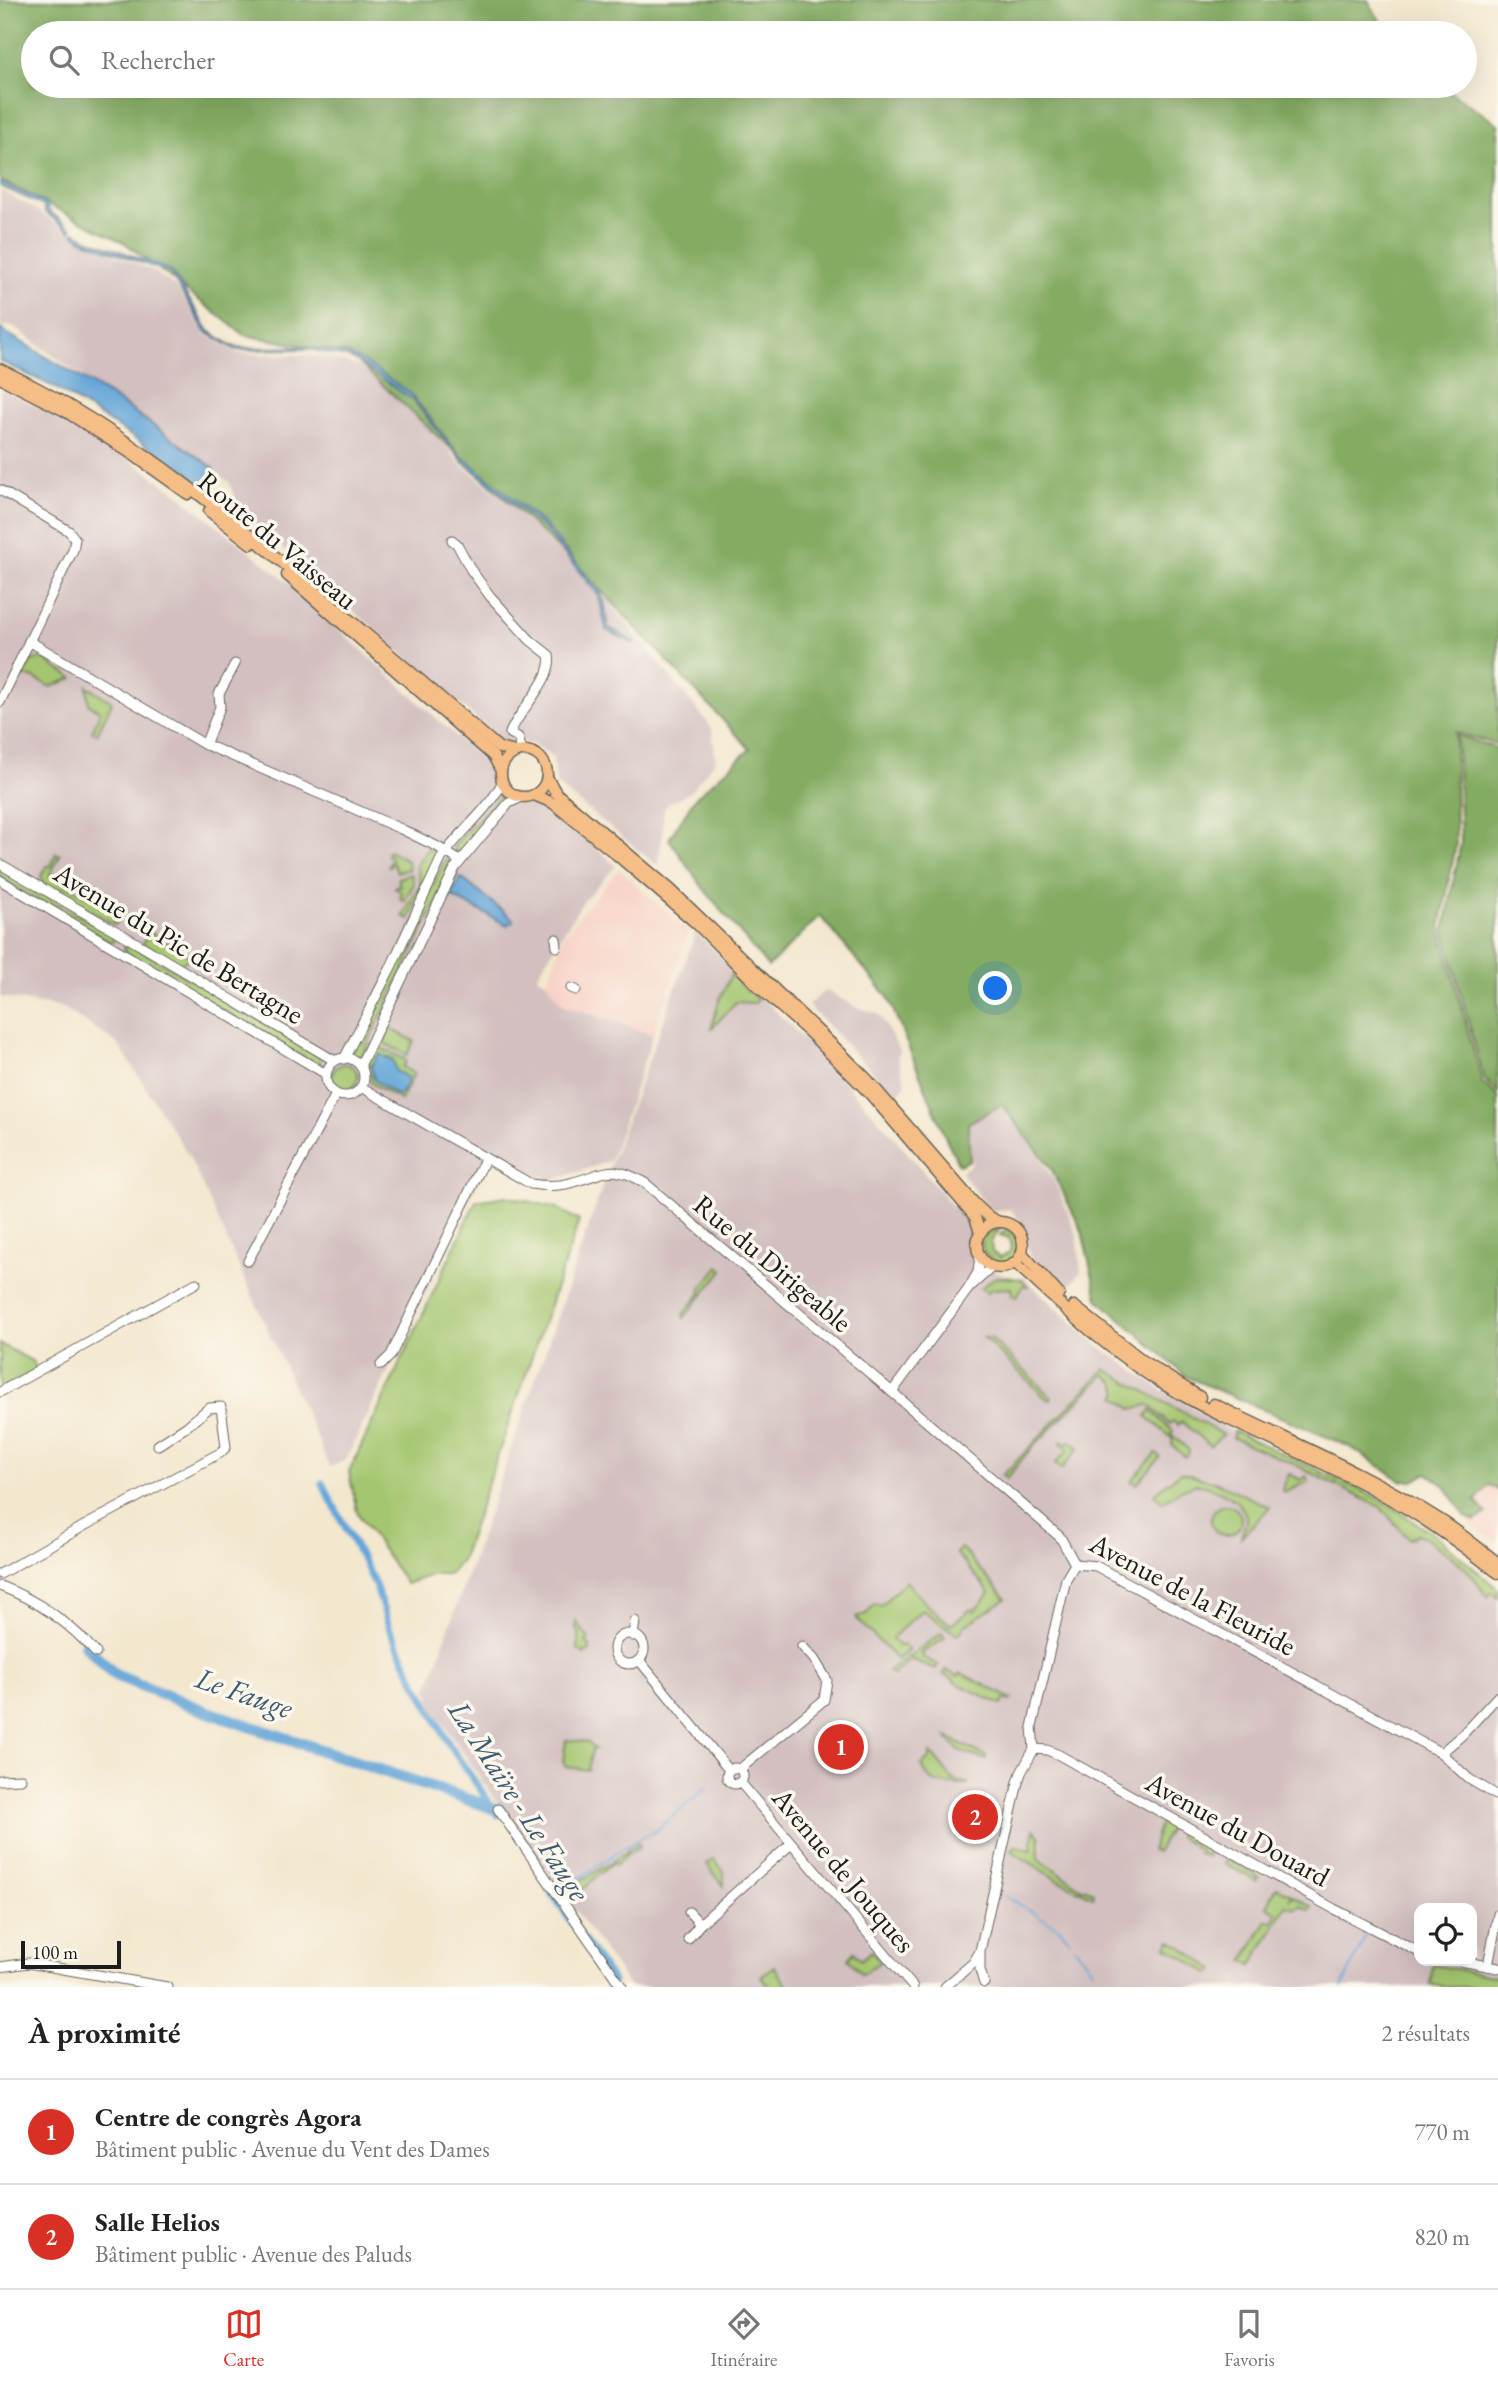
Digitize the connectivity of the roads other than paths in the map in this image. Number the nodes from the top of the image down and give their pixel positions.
1 (0, 369) edge
2 (0, 378) edge
3 (0, 490) edge
4 (452, 540) dead end
5 (29, 641) junction
6 (235, 664) dead end
7 (0, 702) edge
8 (205, 745) junction
9 (519, 751) junction
10 (500, 771) junction
11 (547, 777) junction
12 (502, 783) junction
13 (534, 795) junction
14 (522, 797) junction
15 (446, 852) junction
16 (460, 861) junction
17 (0, 864) edge
18 (0, 880) edge
19 (123, 934) junction
20 (116, 949) junction
21 (339, 1060) junction
22 (360, 1066) junction
23 (326, 1074) junction
24 (361, 1087) junction
25 (336, 1094) junction
26 (485, 1159) junction
27 (999, 1222) junction
28 (980, 1233) junction
29 (979, 1256) junction
30 (1018, 1258) junction
31 (248, 1261) dead end
32 (992, 1267) junction
33 (196, 1283) dead end
34 (970, 1288) junction
35 (381, 1364) dead end
36 (0, 1392) edge
37 (892, 1392) junction
38 (158, 1445) dead end
39 (1498, 1563) edge
40 (1075, 1564) junction
41 (1498, 1573) edge
42 (0, 1574) edge
43 (0, 1586) edge
44 (635, 1621) dead end
45 (633, 1636) junction
46 (802, 1646) dead end
47 (96, 1653) dead end
48 (639, 1660) junction
49 (1498, 1696) edge
50 (1034, 1749) junction
51 (1441, 1753) junction
52 (740, 1769) junction
53 (729, 1770) junction
54 (21, 1779) dead end
55 (0, 1780) edge
56 (740, 1782) junction
57 (1498, 1796) edge
58 (498, 1808) dead end
59 (791, 1844) junction
60 (689, 1912) dead end
61 (1498, 1914) edge
62 (701, 1924) junction
63 (688, 1939) dead end
64 (1414, 1949) edge
65 (980, 1951) junction
66 (1477, 1964) edge
67 (1488, 1966) junction
68 (0, 1967) edge
69 (1498, 1968) edge
70 (961, 1975) junction
71 (985, 1985) edge
72 (167, 1987) edge
73 (622, 1987) edge
74 (912, 1987) edge
75 (946, 1987) edge

1 - 9 main road, Route du Vaisseau
2 - 10 main road, Route du Vaisseau
3 - 5 street
4 - 9 street
5 - 7 street
5 - 8 street
6 - 8 street
8 - 15 street
9 - 10 main road
9 - 11 main road
10 - 12 main road
11 - 13 main road
11 - 27 main road
12 - 14 main road
12 - 15 street
13 - 14 main road
13 - 28 main road
14 - 16 street
15 - 16 street
15 - 21 street
16 - 22 street
17 - 19 street, Avenue du Pic de Bertagne
18 - 20 street, Avenue du Pic de Bertagne
19 - 20 street
19 - 21 street, Avenue du Pic de Bertagne
20 - 23 street, Avenue du Pic de Bertagne
21 - 22 street
21 - 23 street
22 - 24 street
23 - 25 street
24 - 25 street
24 - 26 street
25 - 31 street
26 - 35 street
26 - 37 street, Rue du Dirigeable
27 - 28 main road
27 - 30 main road
28 - 29 main road
29 - 32 main road
29 - 34 street
30 - 32 main road
30 - 39 main road
30 - 41 main road
32 - 34 street
33 - 36 street
34 - 37 street
37 - 40 street, Avenue de la Fleuride
38 - 42 street
40 - 50 street
40 - 51 street, Avenue de la Fleuride
43 - 47 street
44 - 45 street
45 - 48 street
45 - 48 street
46 - 52 street
48 - 53 street
49 - 51 street
50 - 64 street, Avenue du Douard
50 - 65 street
51 - 57 street, Avenue de la Fleuride
52 - 53 street
52 - 56 street
53 - 56 street
54 - 55 street
56 - 59 street, Avenue de Jouques
58 - 73 street
59 - 62 street
59 - 74 street, Avenue de Jouques
60 - 62 street
61 - 67 street
62 - 63 street
65 - 70 street
65 - 71 street
66 - 67 street
67 - 69 street
68 - 72 street
70 - 71 street
70 - 75 street

